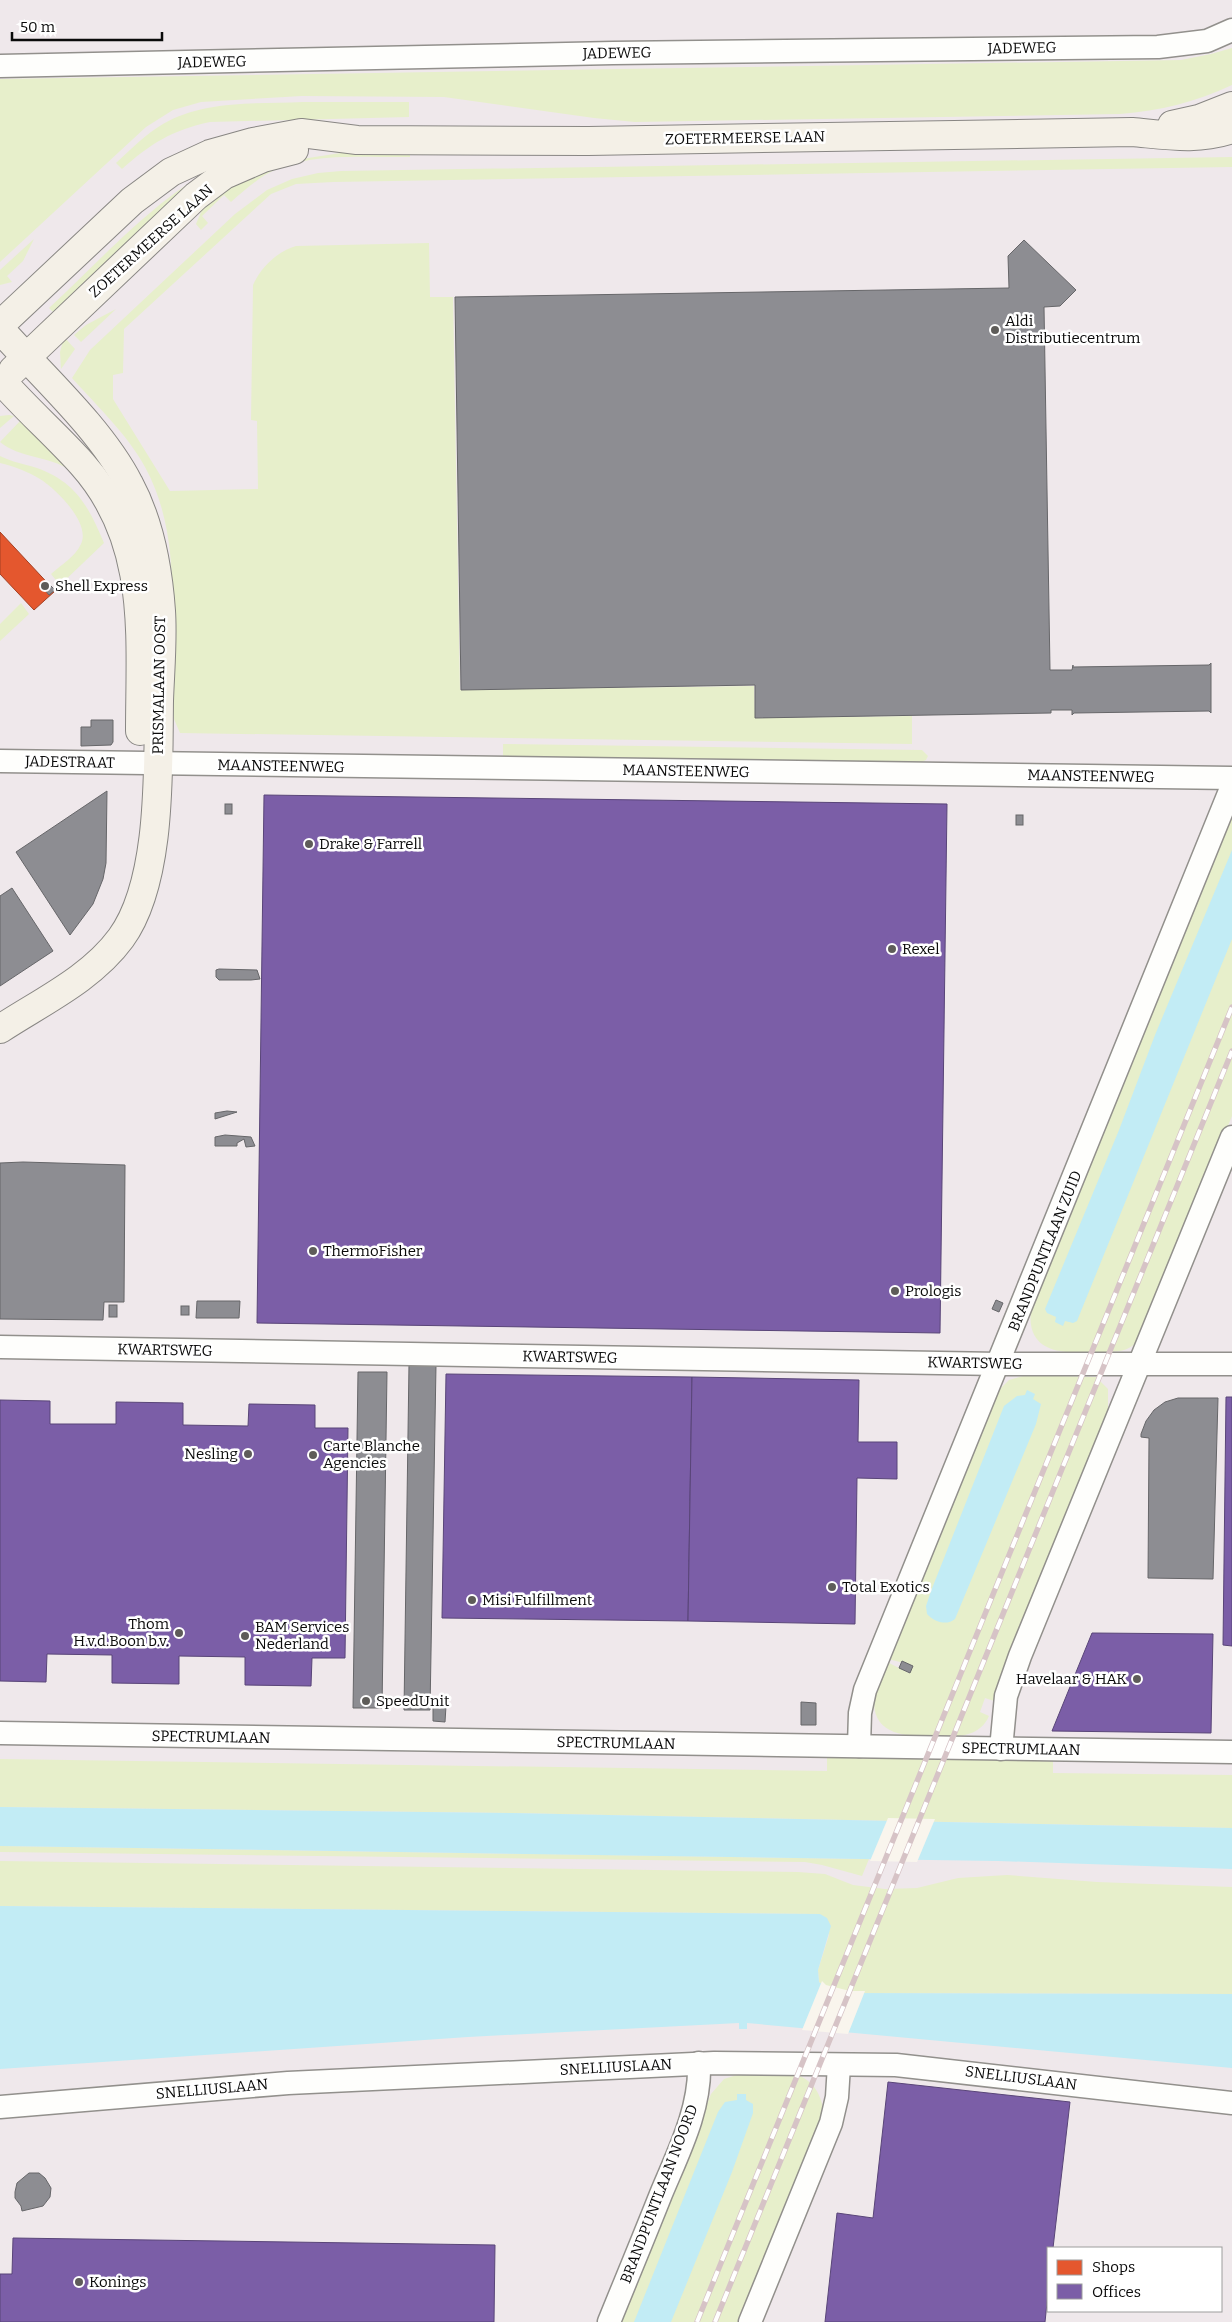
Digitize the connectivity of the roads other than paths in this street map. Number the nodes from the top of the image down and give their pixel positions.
1 (1232, 30) edge
2 (0, 66) edge
3 (1232, 106) edge
4 (1232, 129) edge
5 (1132, 132) junction
6 (357, 140) junction
7 (0, 324) edge
8 (0, 329) edge
9 (25, 357) junction
10 (0, 381) edge
11 (0, 761) edge
12 (149, 764) junction
13 (1232, 778) edge
14 (1232, 786) edge
15 (0, 1029) edge
16 (1232, 1137) edge
17 (0, 1347) edge
18 (999, 1364) junction
19 (1232, 1364) edge
20 (1140, 1365) junction
21 (0, 1734) edge
22 (859, 1746) junction
23 (1001, 1749) junction
24 (1232, 1752) edge
25 (699, 2064) junction
26 (839, 2065) junction
27 (1232, 2102) edge
28 (0, 2107) edge
29 (609, 2322) edge
30 (750, 2322) edge

1 - 2 street, JADEWEG
3 - 5 street, ZOETERMEERSE LAAN
4 - 5 street, ZOETERMEERSE LAAN
5 - 6 street, ZOETERMEERSE LAAN
6 - 7 street, ZOETERMEERSE LAAN
6 - 9 street, ZOETERMEERSE LAAN
8 - 9 street, PRISMALAAN OOST
9 - 10 street, ZOETERMEERSE LAAN
9 - 12 street, PRISMALAAN OOST
10 - 12 street, PRISMALAAN OOST
11 - 12 street, JADESTRAAT
12 - 13 street, MAANSTEENWEG
12 - 15 street, PRISMALAAN OOST
14 - 18 street, BRANDPUNTLAAN ZUID
16 - 20 street
17 - 18 street, KWARTSWEG
18 - 20 street, KWARTSWEG
18 - 22 street, BRANDPUNTLAAN ZUID
19 - 20 street, KWARTSWEG
20 - 23 street
21 - 22 street, SPECTRUMLAAN
22 - 23 street, SPECTRUMLAAN
23 - 24 street, SPECTRUMLAAN
25 - 26 street, SNELLIUSLAAN
25 - 28 street, SNELLIUSLAAN
25 - 29 street, BRANDPUNTLAAN NOORD
26 - 27 street, SNELLIUSLAAN
26 - 30 street

